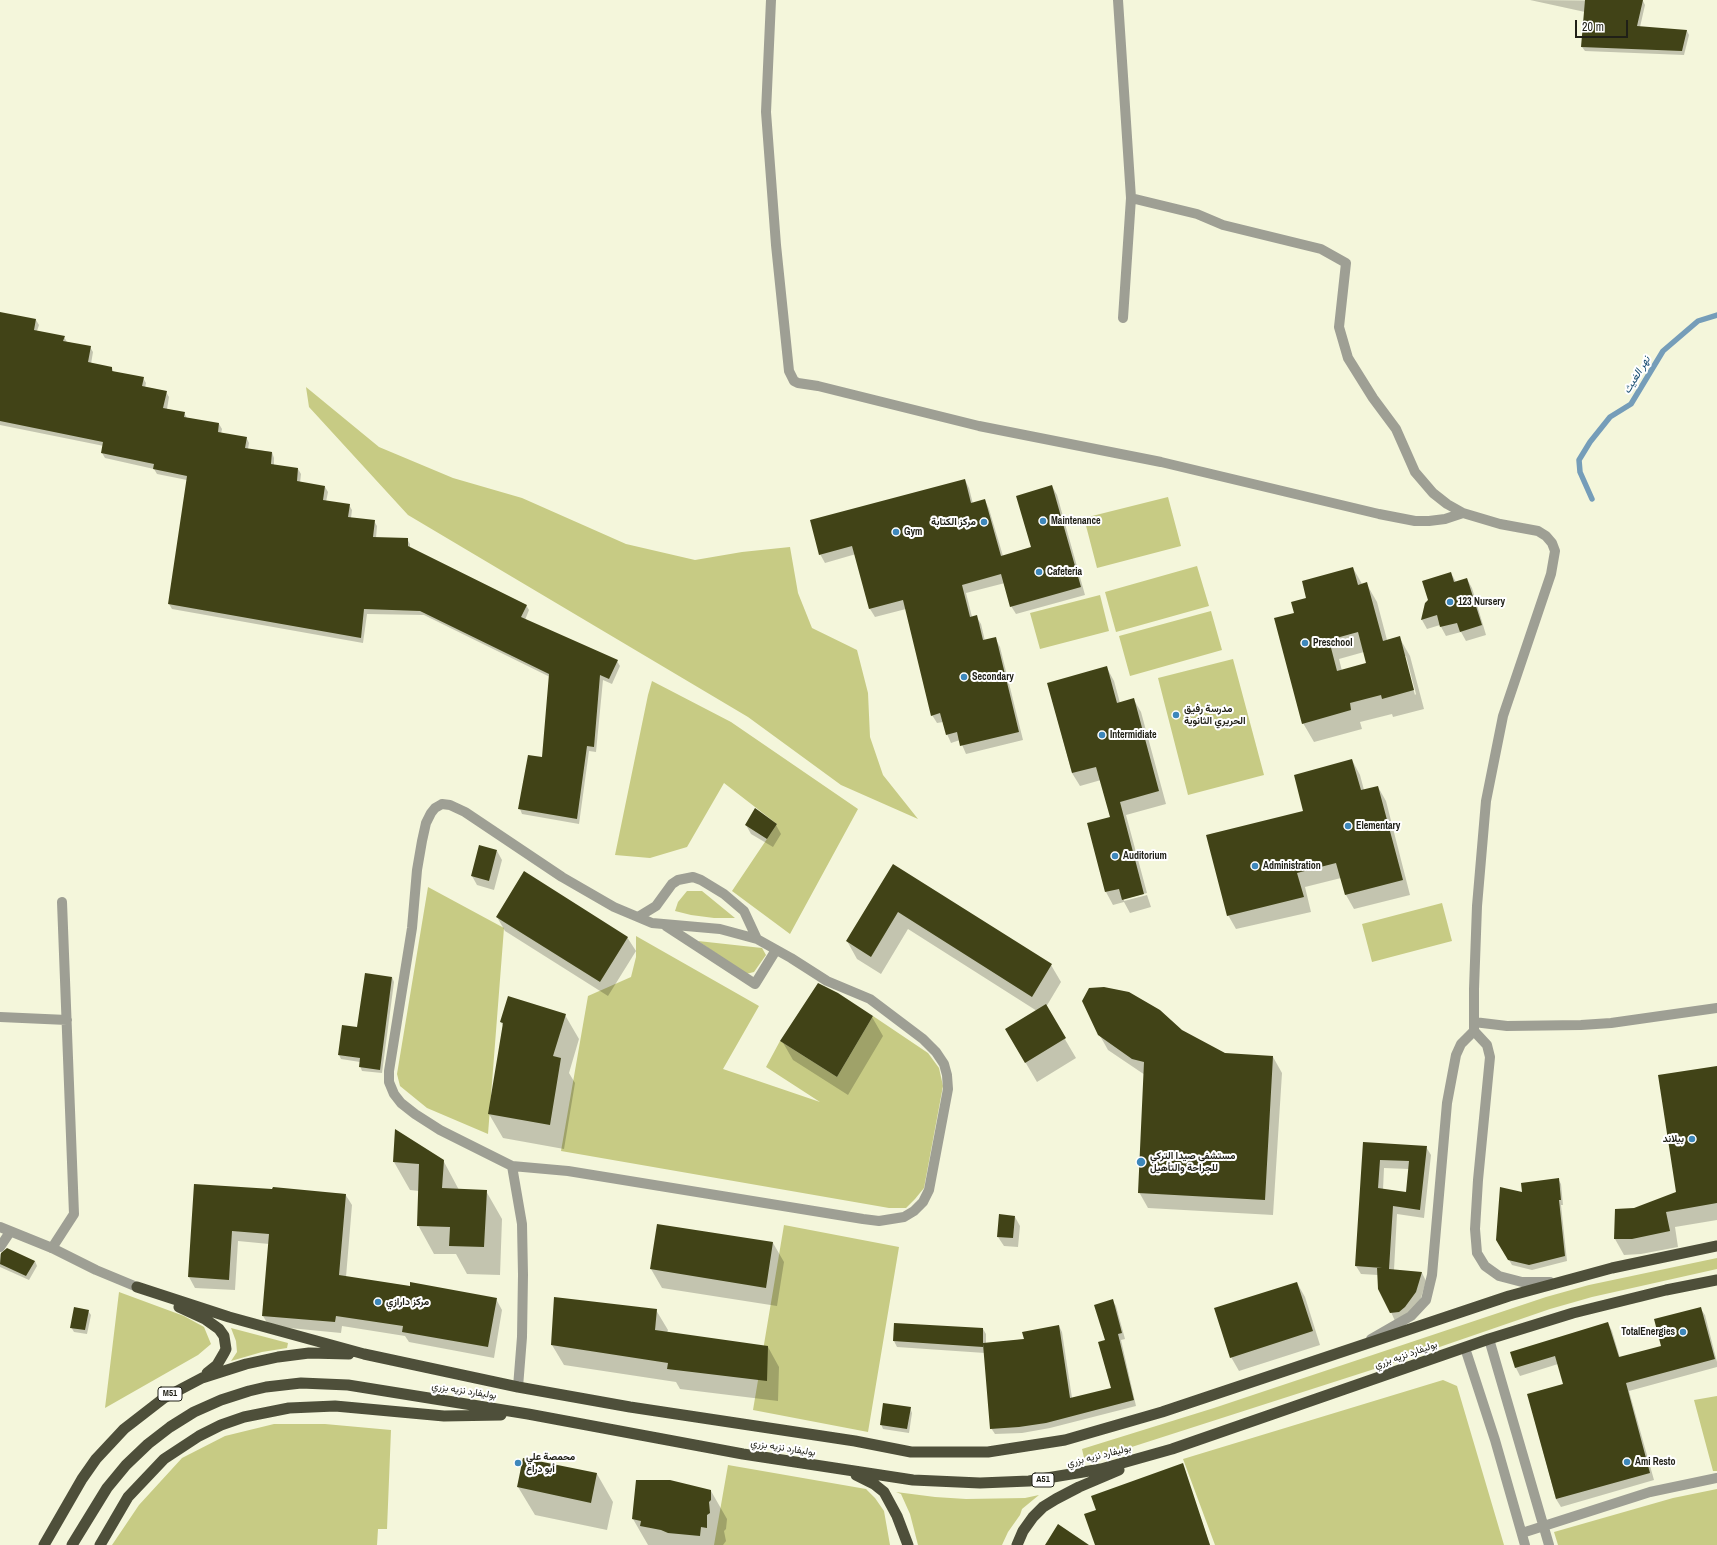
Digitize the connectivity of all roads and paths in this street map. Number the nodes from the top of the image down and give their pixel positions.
1 (771, 0) edge
2 (1118, 0) edge
3 (1131, 198) junction
4 (1123, 318) dead end
5 (1463, 513) junction
6 (62, 902) dead end
7 (638, 917) junction
8 (664, 924) junction
9 (757, 939) junction
10 (776, 950) junction
11 (1717, 1008) edge
12 (0, 1017) edge
13 (67, 1020) junction
14 (1474, 1027) junction
15 (512, 1166) junction
16 (0, 1227) edge
17 (10, 1232) junction
18 (1717, 1246) edge
19 (0, 1247) edge
20 (52, 1248) junction
21 (1717, 1280) edge
22 (1564, 1281) junction
23 (137, 1287) junction
24 (1489, 1339) junction
25 (1465, 1348) junction
26 (1350, 1349) junction
27 (364, 1354) junction
28 (193, 1382) junction
29 (518, 1388) junction
30 (528, 1414) junction
31 (1172, 1449) junction
32 (840, 1469) junction
33 (1717, 1478) edge
34 (1544, 1526) junction
35 (1522, 1533) junction
36 (44, 1545) edge
37 (72, 1545) edge
38 (100, 1545) edge
39 (908, 1545) edge
40 (1017, 1545) edge
41 (1526, 1545) edge
42 (1549, 1545) edge

1 - 5 street
2 - 3 street
3 - 4 street
3 - 5 street
5 - 14 street
6 - 13 street
7 - 8 street
7 - 9 street
7 - 15 street
8 - 9 street
8 - 10 street
9 - 10 street
10 - 15 street
11 - 14 street
12 - 13 street
13 - 20 street
14 - 22 street
14 - 26 street
15 - 29 street
16 - 17 street
17 - 19 street
17 - 20 street
18 - 22 highway, بوليفارد نزيه بزري
20 - 23 street
21 - 24 highway, بوليفارد نزيه بزري / A51
22 - 26 highway, بوليفارد نزيه بزري
23 - 27 highway
23 - 28 highway
24 - 25 highway, بوليفارد نزيه بزري / A51
24 - 34 street
25 - 31 highway, بوليفارد نزيه بزري / A51
25 - 35 street
26 - 29 highway, بوليفارد نزيه بزري
27 - 28 highway, M51
27 - 29 highway, بوليفارد نزيه بزري
28 - 36 highway, M51
30 - 32 highway, بوليفارد نزيه بزري / A51
30 - 37 highway, بوليفارد نزيه بزري / A51
30 - 38 highway
31 - 32 highway, بوليفارد نزيه بزري / A51
31 - 40 highway
32 - 39 highway
33 - 34 street
34 - 35 street
34 - 42 street
35 - 41 street

